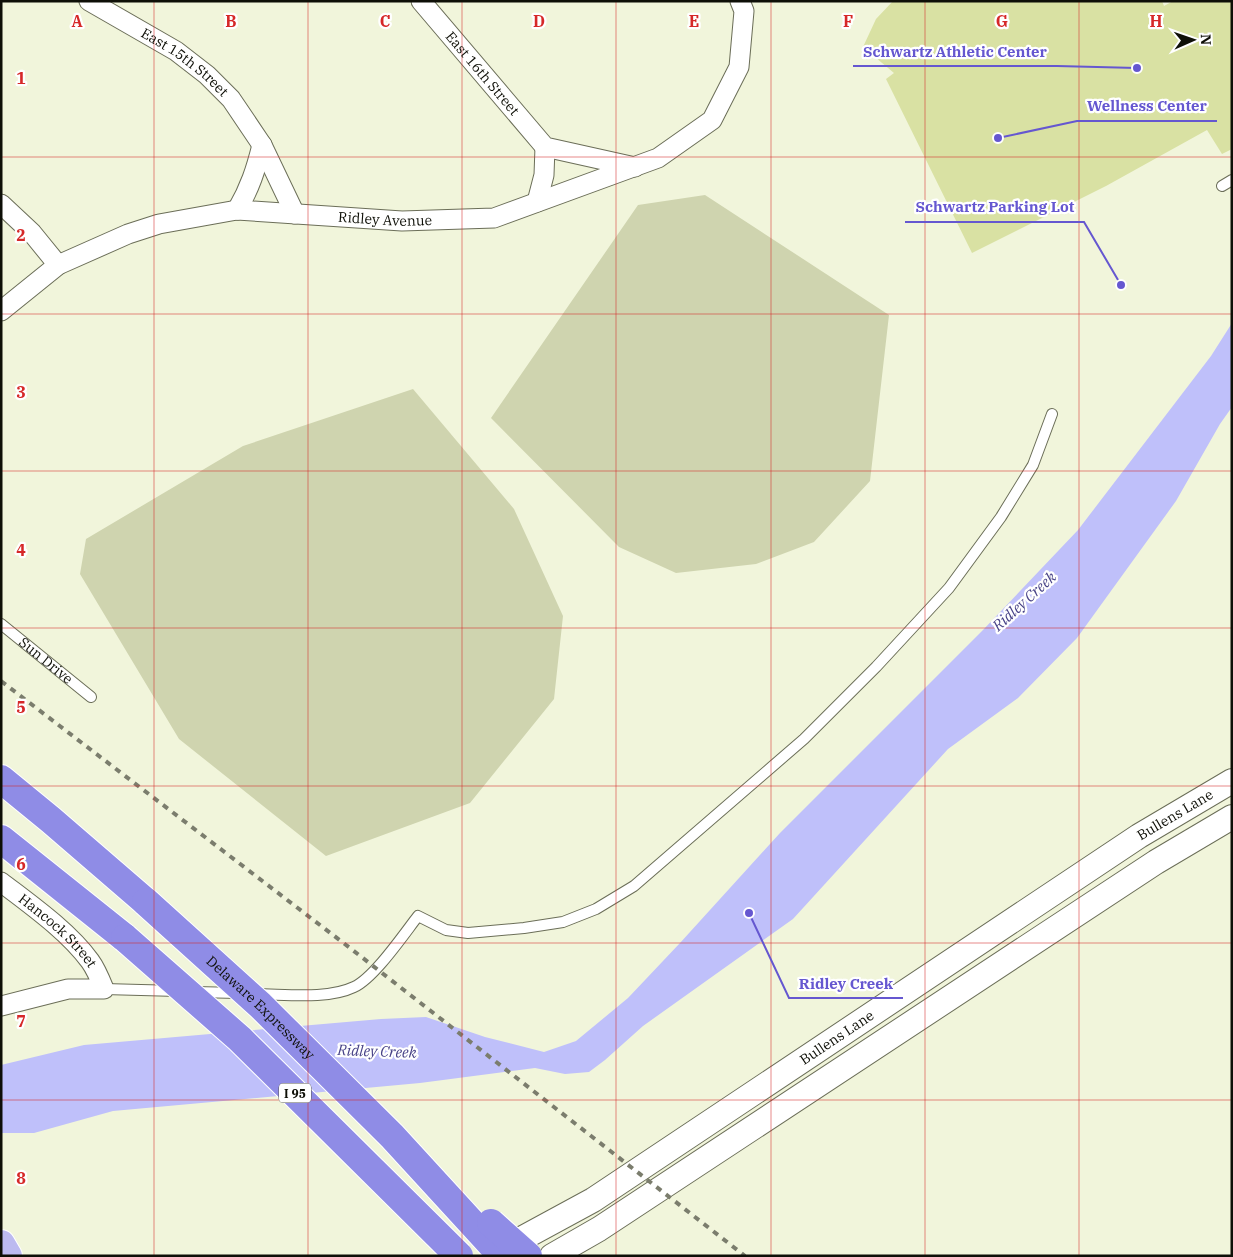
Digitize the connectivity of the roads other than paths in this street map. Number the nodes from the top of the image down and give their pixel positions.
1 (89, 1) edge
2 (420, 1) edge
3 (740, 1) edge
4 (262, 144) junction
5 (544, 147) junction
6 (635, 166) junction
7 (1232, 180) edge
8 (1222, 186) dead end
9 (537, 202) junction
10 (1, 204) edge
11 (237, 210) junction
12 (295, 214) junction
13 (58, 266) junction
14 (1, 311) edge
15 (1052, 414) dead end
16 (1, 624) edge
17 (91, 697) dead end
18 (1, 779) edge
19 (1232, 781) edge
20 (1232, 817) edge
21 (1, 839) edge
22 (1, 882) edge
23 (104, 989) junction
24 (1, 1006) edge
25 (392, 1136) junction
26 (1, 1244) edge
27 (8, 1256) edge
28 (459, 1256) edge
29 (490, 1256) edge
30 (502, 1256) edge
31 (528, 1256) edge
32 (552, 1256) edge

1 - 4 street, East 15th Street
2 - 5 street, East 16th Street
3 - 6 street, Ridley Avenue
4 - 11 street
4 - 12 street, East 15th Street
5 - 6 street
5 - 9 street
6 - 9 street, Ridley Avenue
7 - 8 lane
9 - 12 street, Ridley Avenue
10 - 13 street
11 - 12 street, Ridley Avenue
11 - 13 street, Ridley Avenue
13 - 14 street, Ridley Avenue
15 - 23 lane
16 - 17 lane, Sun Drive
18 - 25 highway, Delaware Expressway / I 95, bridge
19 - 29 street, Bullens Lane
20 - 32 street, Bullens Lane
21 - 28 highway, I 95, bridge
22 - 23 street, Hancock Street
23 - 24 street
25 - 30 highway, Delaware Expressway / I 95, bridge
25 - 31 highway, bridge
26 - 27 main road

